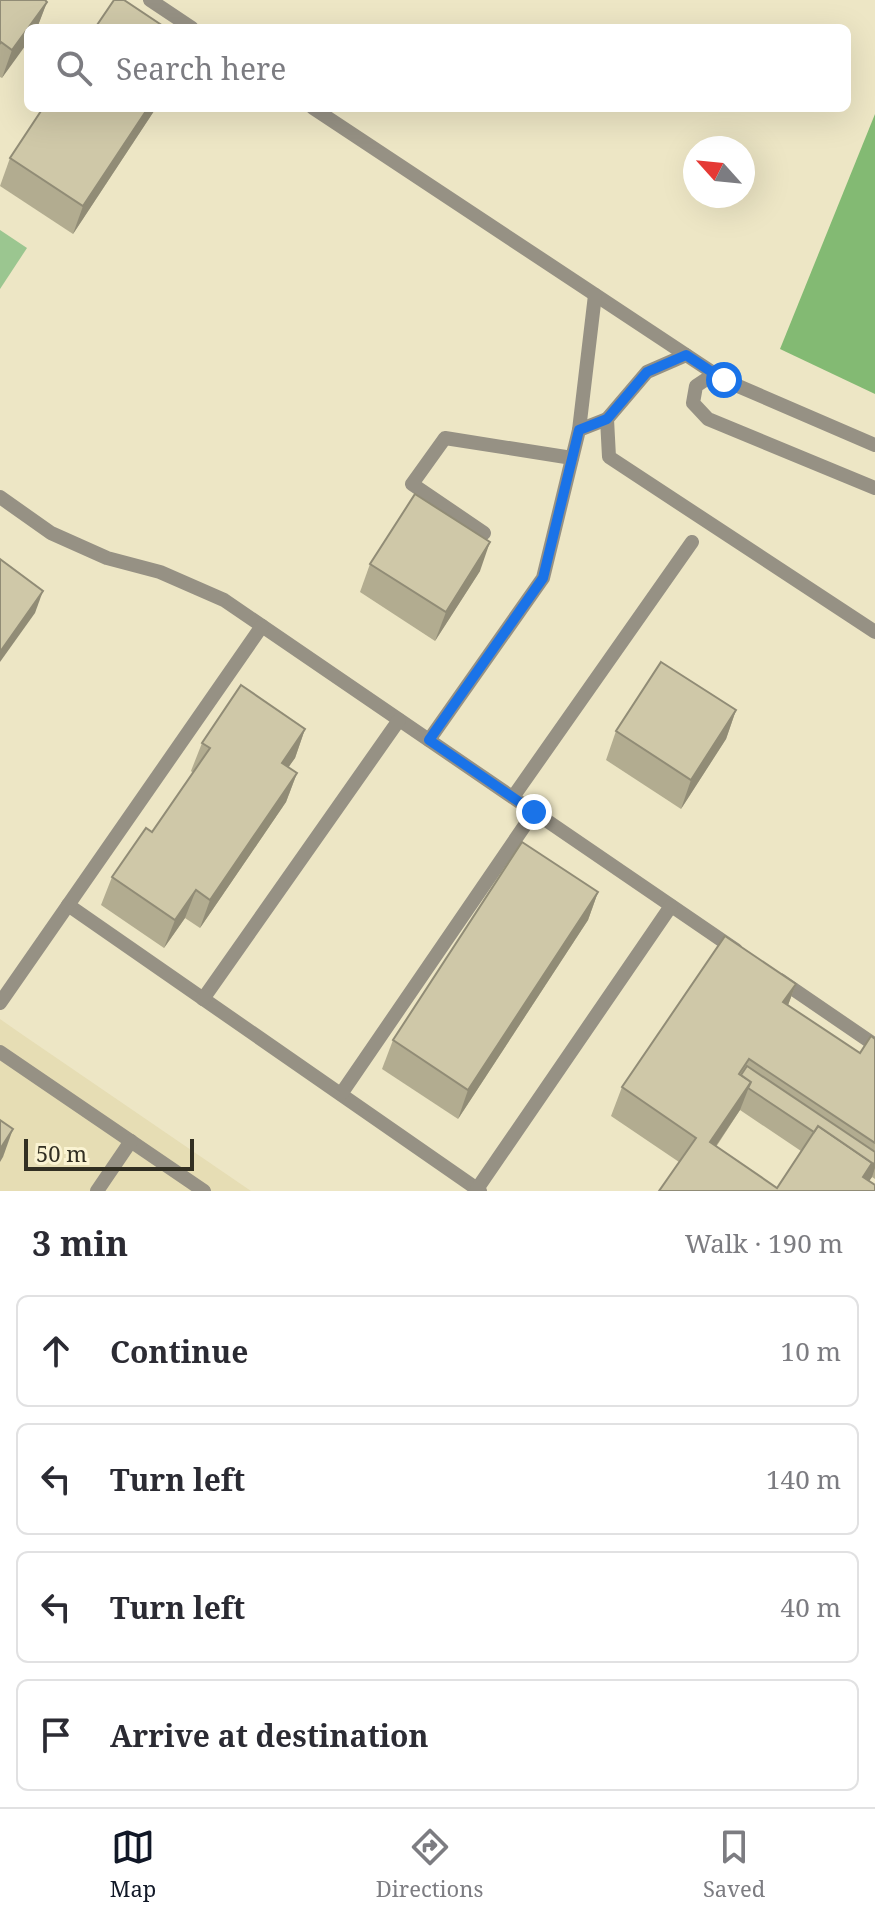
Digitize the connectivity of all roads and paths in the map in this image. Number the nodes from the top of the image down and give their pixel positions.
1 (150, 0) edge
2 (186, 24) edge
3 (319, 112) edge
4 (595, 295) junction
5 (686, 355) junction
6 (724, 380) junction
7 (607, 419) junction
8 (579, 430) junction
9 (875, 445) edge
10 (572, 458) junction
11 (875, 488) edge
12 (0, 497) edge
13 (484, 533) dead end
14 (692, 542) dead end
15 (262, 626) junction
16 (875, 632) edge
17 (399, 720) junction
18 (429, 740) junction
19 (513, 797) junction
20 (534, 812) junction
21 (68, 905) junction
22 (671, 906) junction
23 (748, 958) edge
24 (773, 975) edge
25 (203, 999) junction
26 (0, 1003) edge
27 (875, 1045) edge
28 (0, 1052) edge
29 (341, 1094) junction
30 (131, 1141) junction
31 (478, 1190) edge
32 (97, 1191) edge
33 (204, 1191) edge

1 - 2 lane
3 - 4 lane
4 - 5 lane
4 - 8 lane
5 - 6 lane
5 - 7 lane
6 - 9 lane
6 - 11 lane
7 - 8 lane
7 - 16 lane
8 - 10 lane
10 - 13 lane
10 - 18 lane
12 - 15 lane
14 - 19 lane
15 - 17 lane
15 - 21 lane
17 - 18 lane
17 - 25 lane
18 - 19 lane
19 - 20 lane
20 - 22 lane
20 - 29 lane
21 - 25 lane
21 - 26 lane
22 - 23 lane
22 - 31 lane
24 - 27 lane
25 - 29 lane
28 - 30 lane
29 - 31 lane
30 - 32 lane
30 - 33 lane

